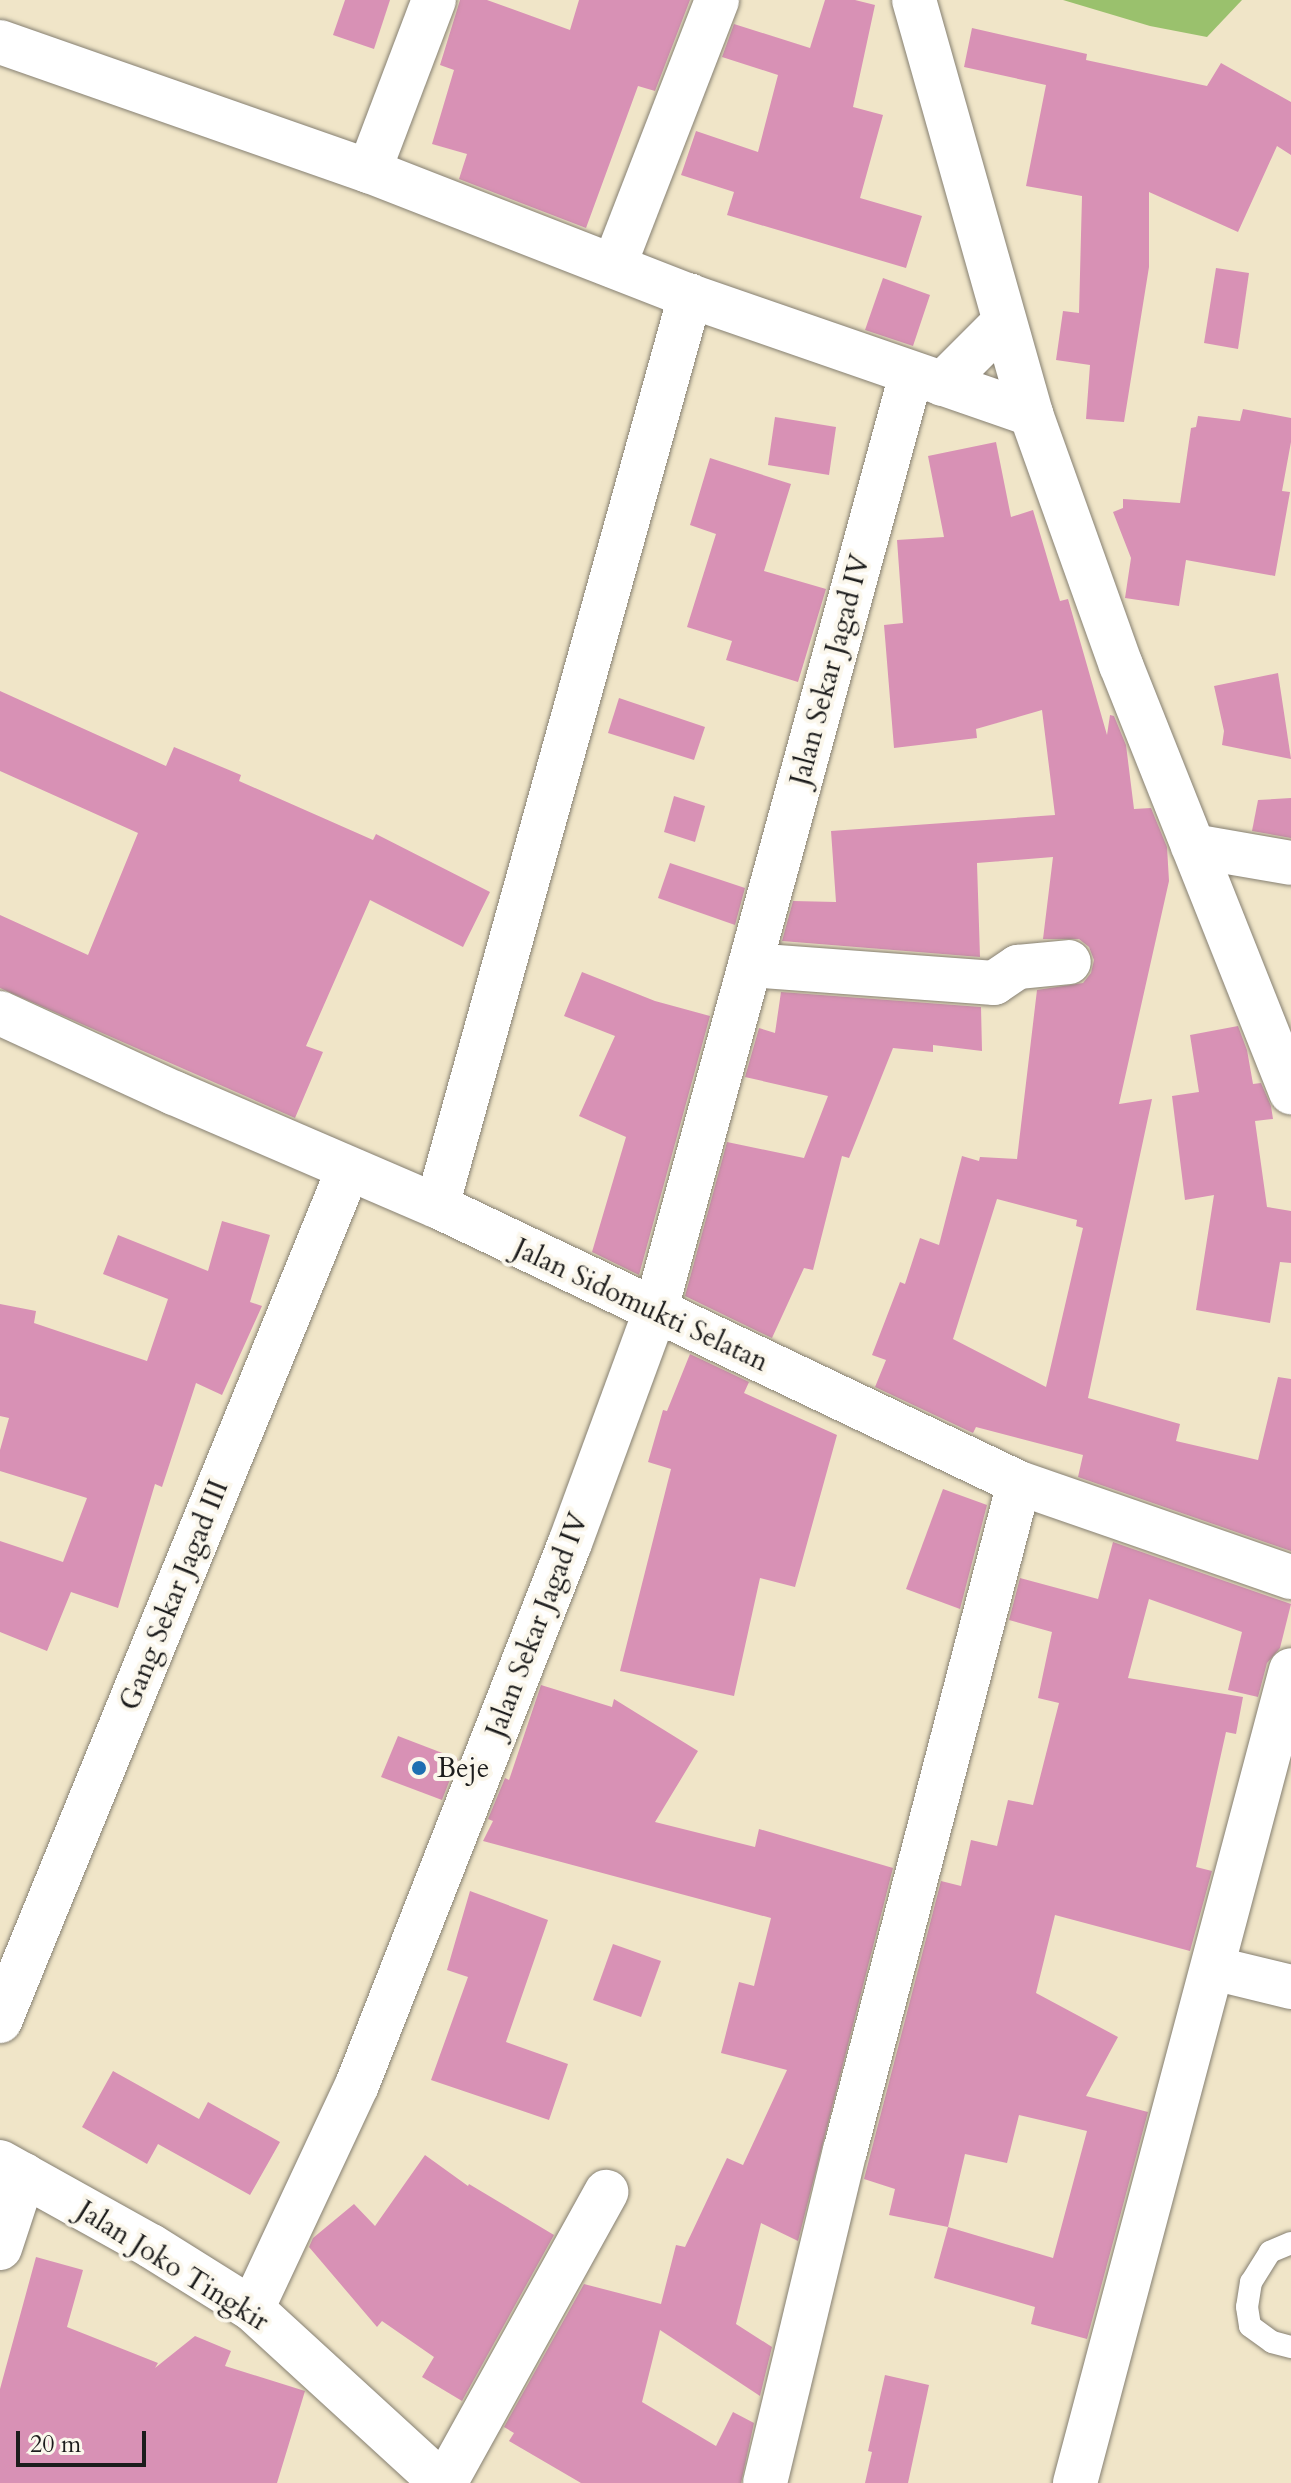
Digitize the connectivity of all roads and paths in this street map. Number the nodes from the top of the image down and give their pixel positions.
1 (434, 0) edge
2 (717, 0) edge
3 (914, 0) edge
4 (0, 42) edge
5 (369, 171) junction
6 (614, 266) junction
7 (690, 296) junction
8 (1004, 322) junction
9 (926, 380) junction
10 (1031, 414) junction
11 (1193, 846) junction
12 (1291, 863) edge
13 (1069, 962) dead end
14 (750, 965) junction
15 (0, 1014) edge
16 (1291, 1092) edge
17 (348, 1170) junction
18 (437, 1206) junction
19 (656, 1309) junction
20 (1019, 1483) junction
21 (1291, 1577) edge
22 (1291, 1670) edge
23 (1213, 1968) junction
24 (1291, 1987) edge
25 (0, 2021) edge
26 (12, 2169) edge
27 (606, 2192) dead end
28 (1291, 2243) edge
29 (0, 2248) edge
30 (252, 2309) junction
31 (1291, 2347) edge
32 (443, 2483) edge
33 (765, 2483) edge
34 (1075, 2483) edge

1 - 5 street
2 - 6 street
3 - 8 street
4 - 5 street
5 - 6 street
6 - 7 street
7 - 9 street
7 - 18 street
8 - 9 street
8 - 10 street
9 - 10 street
9 - 14 street, Jalan Sekar Jagad IV
10 - 11 street
11 - 12 street
11 - 16 street
13 - 14 street
14 - 19 street, Jalan Sekar Jagad IV
15 - 17 street, Jalan Sidomukti Selatan
17 - 18 street, Jalan Sidomukti Selatan
17 - 25 street, Gang Sekar Jagad III
18 - 19 street, Jalan Sidomukti Selatan
19 - 20 street, Jalan Sidomukti Selatan
19 - 30 street, Jalan Sekar Jagad IV
20 - 21 street, Jalan Sidomukti Selatan
20 - 33 street
22 - 23 street
23 - 24 street
23 - 34 street
26 - 29 street
26 - 30 street, Jalan Joko Tingkir
27 - 32 street
28 - 31 lane
30 - 32 street, Jalan Joko Tingkir

